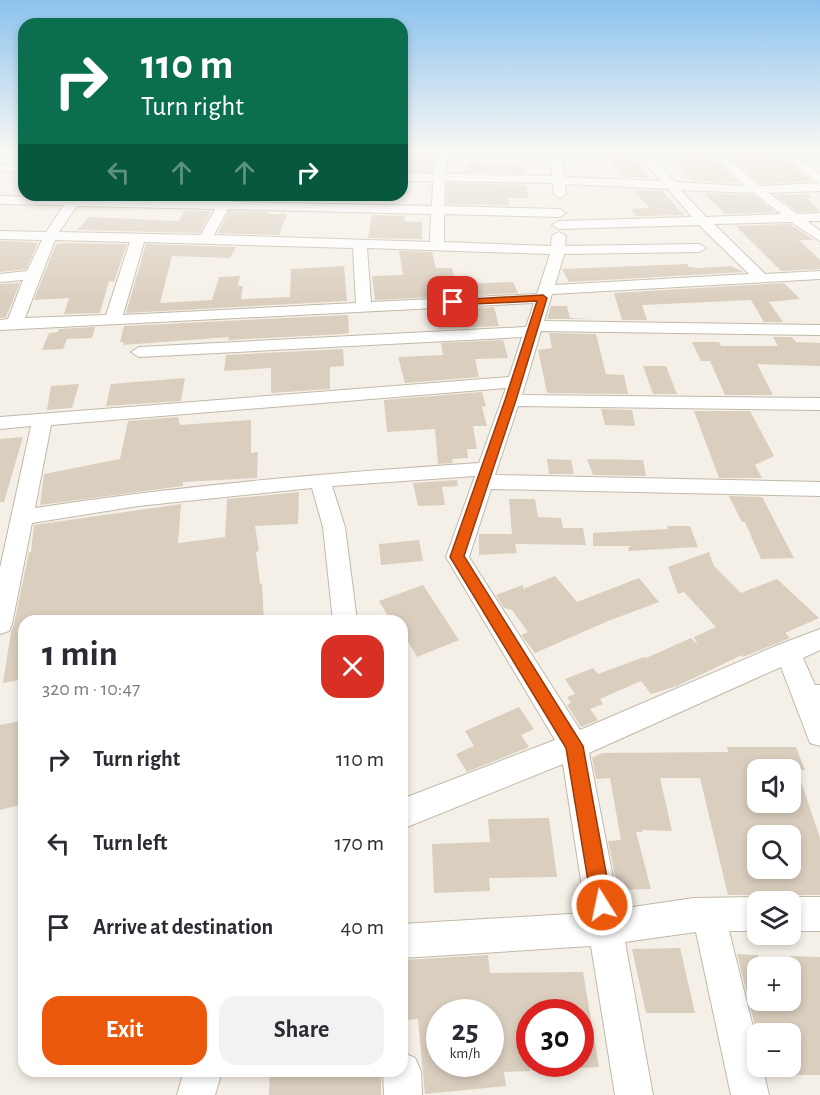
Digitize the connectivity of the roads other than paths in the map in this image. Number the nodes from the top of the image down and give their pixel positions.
1 (73, 202) edge
2 (225, 202) edge
3 (332, 202) edge
4 (349, 202) edge
5 (440, 202) edge
6 (560, 202) edge
7 (686, 202) edge
8 (773, 202) edge
9 (440, 208) junction
10 (820, 217) edge
11 (560, 219) junction
12 (701, 219) junction
13 (797, 220) junction
14 (0, 235) edge
15 (51, 235) junction
16 (820, 237) edge
17 (138, 238) junction
18 (205, 239) junction
19 (328, 243) junction
20 (360, 244) junction
21 (437, 247) junction
22 (699, 248) dead end
23 (558, 250) junction
24 (820, 274) edge
25 (32, 275) junction
26 (0, 278) edge
27 (762, 279) junction
28 (544, 294) junction
29 (364, 307) junction
30 (113, 320) junction
31 (7, 324) edge
32 (533, 329) junction
33 (820, 330) edge
34 (139, 352) dead end
35 (516, 382) junction
36 (511, 400) junction
37 (820, 404) edge
38 (42, 421) junction
39 (0, 423) edge
40 (484, 475) junction
41 (320, 480) junction
42 (820, 489) edge
43 (23, 517) junction
44 (344, 615) edge
45 (0, 624) edge
46 (820, 639) edge
47 (787, 651) junction
48 (814, 696) edge
49 (820, 734) edge
50 (574, 746) junction
51 (408, 812) edge
52 (801, 914) edge
53 (820, 914) edge
54 (709, 915) junction
55 (747, 915) edge
56 (606, 928) junction
57 (408, 941) edge
58 (201, 1077) edge
59 (402, 1077) edge
60 (196, 1095) edge
61 (403, 1095) edge
62 (634, 1095) edge
63 (750, 1095) edge

1 - 15 street
2 - 18 street
3 - 19 street
4 - 9 street
5 - 9 street
6 - 11 street
7 - 12 street
8 - 13 street
9 - 11 street
9 - 21 street
10 - 13 street
11 - 12 street
11 - 23 street
12 - 13 street
12 - 27 street
13 - 16 street
14 - 15 street
15 - 17 street
15 - 25 street
17 - 18 street
17 - 30 street
18 - 19 street
19 - 20 street
20 - 21 street
20 - 29 street
21 - 23 street
22 - 23 street
23 - 28 street
24 - 27 street
25 - 26 street
25 - 31 street
27 - 28 street
28 - 29 street
28 - 32 street
29 - 30 street
30 - 31 street
32 - 33 street
32 - 34 street
32 - 35 street
35 - 36 street
35 - 38 street
36 - 37 street
36 - 40 street
38 - 39 street
38 - 43 street
40 - 41 street
40 - 42 street
40 - 50 street
41 - 43 street
41 - 44 street
43 - 45 street
46 - 47 street
47 - 48 street
47 - 50 street
48 - 49 street
50 - 51 street
50 - 56 street
52 - 53 street
54 - 55 street
54 - 56 street
54 - 63 street
56 - 57 street
56 - 62 street
58 - 60 street
59 - 61 street

